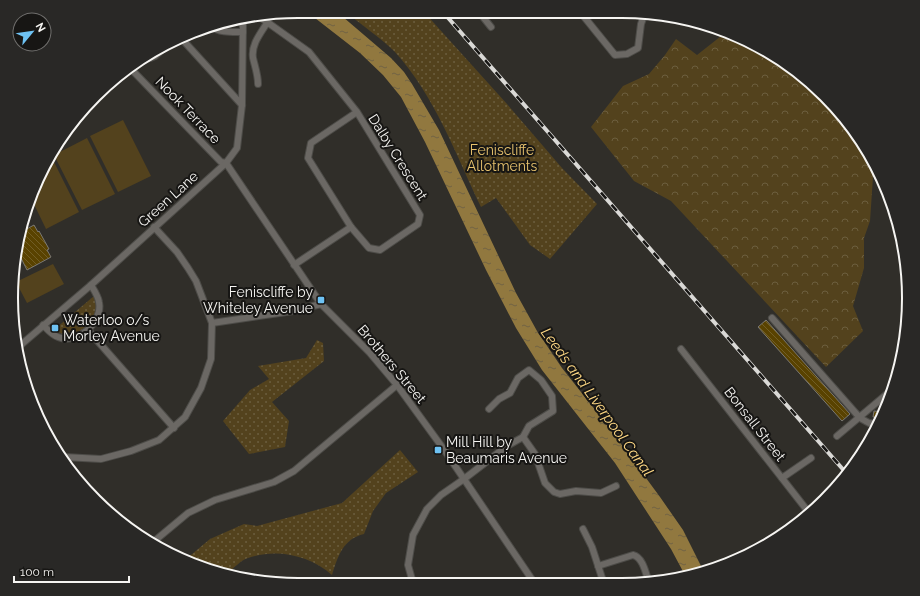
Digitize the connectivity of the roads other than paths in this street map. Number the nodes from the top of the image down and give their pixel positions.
1 (484, 18) edge
2 (585, 18) edge
3 (643, 19) edge
4 (263, 20) edge
5 (244, 23) edge
6 (267, 23) junction
7 (491, 27) dead end
8 (218, 30) edge
9 (243, 32) junction
10 (185, 42) edge
11 (133, 71) dead end
12 (258, 84) dead end
13 (242, 105) junction
14 (357, 112) junction
15 (226, 163) junction
16 (351, 226) junction
17 (154, 227) junction
18 (294, 265) junction
19 (91, 285) junction
20 (321, 304) junction
21 (772, 318) dead end
22 (212, 323) junction
23 (43, 325) junction
24 (88, 330) junction
25 (22, 344) edge
26 (682, 349) dead end
27 (397, 385) junction
28 (884, 397) edge
29 (489, 409) dead end
30 (860, 418) junction
31 (872, 423) edge
32 (174, 428) junction
33 (837, 436) dead end
34 (523, 437) junction
35 (68, 457) edge
36 (812, 458) dead end
37 (782, 478) junction
38 (464, 479) junction
39 (616, 486) dead end
40 (806, 509) edge
41 (583, 529) dead end
42 (157, 539) edge
43 (598, 566) junction
44 (647, 577) edge
45 (411, 578) edge
46 (531, 578) edge
47 (602, 578) edge

1 - 7 street
2 - 3 street
4 - 6 street, Dalby Crescent
5 - 9 street, Green Lane
6 - 12 street
6 - 14 street, Dalby Crescent
8 - 9 street
9 - 13 street, Green Lane
10 - 13 street
11 - 15 street, Nook Terrace
13 - 15 street, Green Lane
14 - 16 street, Dalby Crescent
14 - 16 street, Dalby Crescent
15 - 17 street, Green Lane
15 - 18 street, Brothers Street
16 - 18 street
17 - 19 street, Green Lane
17 - 22 street
18 - 20 street, Brothers Street
19 - 23 street, Green Lane
19 - 24 street
20 - 22 street
20 - 27 street, Brothers Street
21 - 30 street
22 - 32 street
23 - 24 street
23 - 25 street, Green Lane
24 - 32 street
26 - 37 street, Bonsall Street
27 - 38 street, Brothers Street
27 - 42 street
28 - 30 street
29 - 34 street
30 - 31 street
30 - 33 street
32 - 35 street
34 - 38 street
34 - 39 street
36 - 37 street
37 - 40 street, Bonsall Street
38 - 45 street
38 - 46 street, Brothers Street
41 - 43 street
43 - 44 street
43 - 47 street

